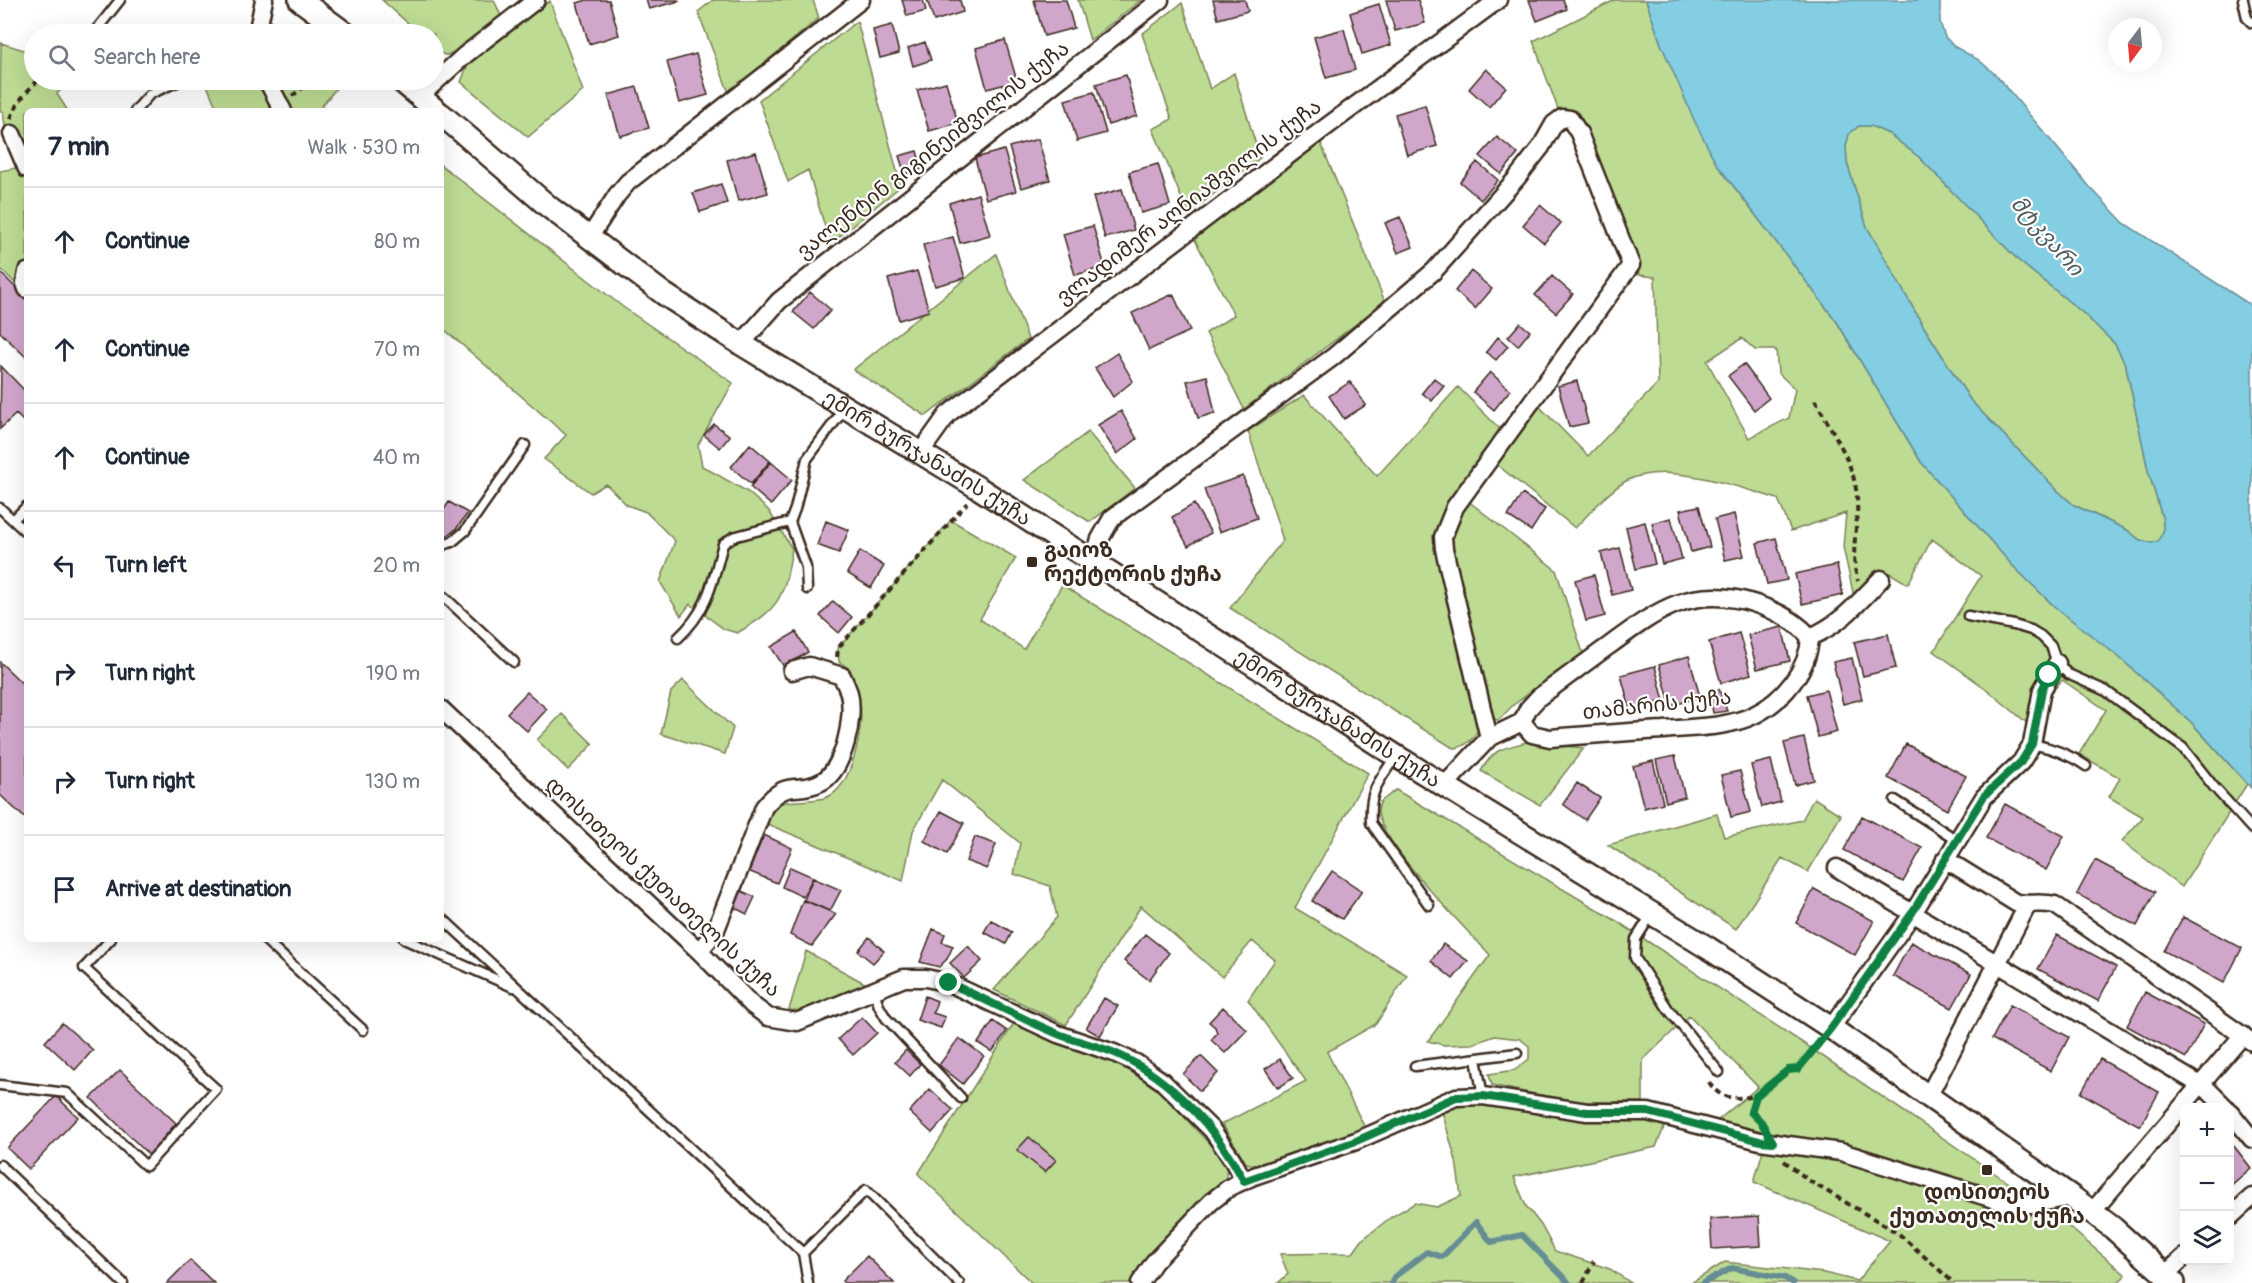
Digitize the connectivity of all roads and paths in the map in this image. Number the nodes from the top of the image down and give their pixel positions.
1 (120, 0) edge
2 (264, 0) edge
3 (300, 0) edge
4 (536, 0) edge
5 (861, 0) edge
6 (1160, 0) edge
7 (1498, 0) edge
8 (2242, 0) edge
9 (2252, 23) edge
10 (101, 24) edge
11 (258, 24) edge
12 (332, 24) edge
13 (444, 74) edge
14 (28, 90) edge
15 (159, 90) edge
16 (272, 90) edge
17 (301, 90) edge
18 (412, 90) edge
19 (427, 90) edge
20 (420, 96) junction
21 (138, 108) edge
22 (281, 108) edge
23 (434, 108) edge
24 (444, 117) edge
25 (12, 134) joint
26 (24, 162) edge
27 (589, 238) junction
28 (741, 344) junction
29 (1815, 400) dead end
30 (846, 408) junction
31 (525, 445) dead end
32 (920, 453) junction
33 (980, 489) junction
34 (0, 508) edge
35 (24, 509) edge
36 (13, 520) junction
37 (790, 522) junction
38 (24, 530) edge
39 (444, 545) edge
40 (1093, 561) junction
41 (1881, 579) dead end
42 (807, 589) dead end
43 (444, 597) edge
44 (1863, 598) junction
45 (1968, 616) dead end
46 (1810, 637) junction
47 (678, 638) dead end
48 (514, 662) dead end
49 (2057, 663) junction
50 (792, 671) dead end
51 (842, 676) junction
52 (444, 712) edge
53 (1522, 722) junction
54 (1489, 738) junction
55 (2032, 744) junction
56 (1396, 756) junction
57 (2086, 766) dead end
58 (1444, 786) junction
59 (1895, 800) dead end
60 (2252, 829) edge
61 (1957, 840) junction
62 (1945, 859) junction
63 (1837, 868) dead end
64 (2028, 904) junction
65 (1429, 905) dead end
66 (1912, 913) junction
67 (1651, 914) junction
68 (444, 920) edge
69 (108, 942) edge
70 (267, 942) edge
71 (411, 942) edge
72 (699, 951) junction
73 (1998, 964) junction
74 (519, 989) junction
75 (874, 991) junction
76 (1831, 1028) junction
77 (363, 1030) dead end
78 (2247, 1038) edge
79 (1517, 1053) dead end
80 (1476, 1059) junction
81 (1710, 1061) junction
82 (1415, 1066) dead end
83 (1719, 1072) dead end
84 (0, 1085) edge
85 (2200, 1085) junction
86 (1929, 1095) junction
87 (1483, 1096) junction
88 (1756, 1096) junction
89 (961, 1098) dead end
90 (2221, 1103) edge
91 (2234, 1118) edge
92 (2252, 1139) edge
93 (1773, 1142) junction
94 (0, 1165) edge
95 (1244, 1181) junction
96 (2072, 1197) junction
97 (2252, 1197) edge
98 (2092, 1212) junction
99 (2234, 1213) edge
100 (803, 1253) junction
101 (1594, 1261) dead end
102 (2180, 1263) edge
103 (2170, 1279) edge
104 (1584, 1282) edge
105 (123, 1283) edge
106 (808, 1283) edge
107 (959, 1283) edge
108 (1140, 1283) edge
109 (1954, 1283) edge

1 - 10 lane
2 - 11 street
3 - 12 street
4 - 13 street
5 - 27 street
6 - 28 street, ვალენტინ გიგინეიშვილის ქუჩა
7 - 32 street, ვლადიმერ აღნიაშვილის ქუჩა
8 - 9 lane
14 - 25 path
15 - 21 lane
16 - 22 street
17 - 22 path
18 - 20 street
19 - 20 street
20 - 23 street
24 - 27 street, ემირ ბურჯანაძის ქუჩა
25 - 26 street
27 - 28 street, ემირ ბურჯანაძის ქუჩა
28 - 30 street, ემირ ბურჯანაძის ქუჩა
29 - 44 path
30 - 32 street, ემირ ბურჯანაძის ქუჩა
30 - 37 lane
31 - 39 lane
32 - 33 street, ემირ ბურჯანაძის ქუჩა
33 - 40 street, ემირ ბურჯანაძის ქუჩა
33 - 51 path
34 - 36 lane
35 - 36 lane
36 - 38 lane
37 - 42 lane
37 - 47 lane
40 - 54 street
40 - 56 street, ემირ ბურჯანაძის ქუჩა
41 - 44 street
43 - 48 lane
44 - 46 street
45 - 49 lane
46 - 53 street, თამარის ქუჩა
46 - 53 street, თამარის ქუჩა
49 - 55 street
49 - 60 lane
50 - 51 street
51 - 72 street
52 - 72 street, დოსითეოს ქუთათელის ქუჩა
53 - 54 street
54 - 58 street
55 - 57 lane
55 - 61 street
56 - 58 street, ემირ ბურჯანაძის ქუჩა
56 - 65 lane
58 - 67 street, ემირ ბურჯანაძის ქუჩა
59 - 61 lane
61 - 62 street
62 - 64 street
62 - 66 street
63 - 66 street
64 - 73 street
64 - 78 street
66 - 73 street
66 - 76 street
67 - 76 street, ემირ ბურჯანაძის ქუჩა
67 - 81 lane
68 - 74 lane
69 - 84 lane
70 - 77 lane
71 - 74 lane
72 - 75 street, დოსითეოს ქუთათელის ქუჩა
73 - 85 street
73 - 86 street
74 - 100 lane
75 - 89 lane
75 - 95 street, დოსითეოს ქუთათელის ქუჩა
76 - 86 street, ემირ ბურჯანაძის ქუჩა
76 - 88 path
78 - 85 street
79 - 80 lane
80 - 82 lane
80 - 87 lane
81 - 83 lane
81 - 88 path
85 - 90 street
85 - 98 street
86 - 96 street, ემირ ბურჯანაძის ქუჩა
87 - 93 street
87 - 95 street
88 - 93 path
91 - 92 street
93 - 96 street
93 - 109 path
94 - 105 lane
95 - 108 street
96 - 98 street, ემირ ბურჯანაძის ქუჩა
97 - 99 street
98 - 103 street, ემირ ბურჯანაძის ქუჩა
100 - 106 lane
100 - 107 lane
101 - 104 path
102 - 103 street

